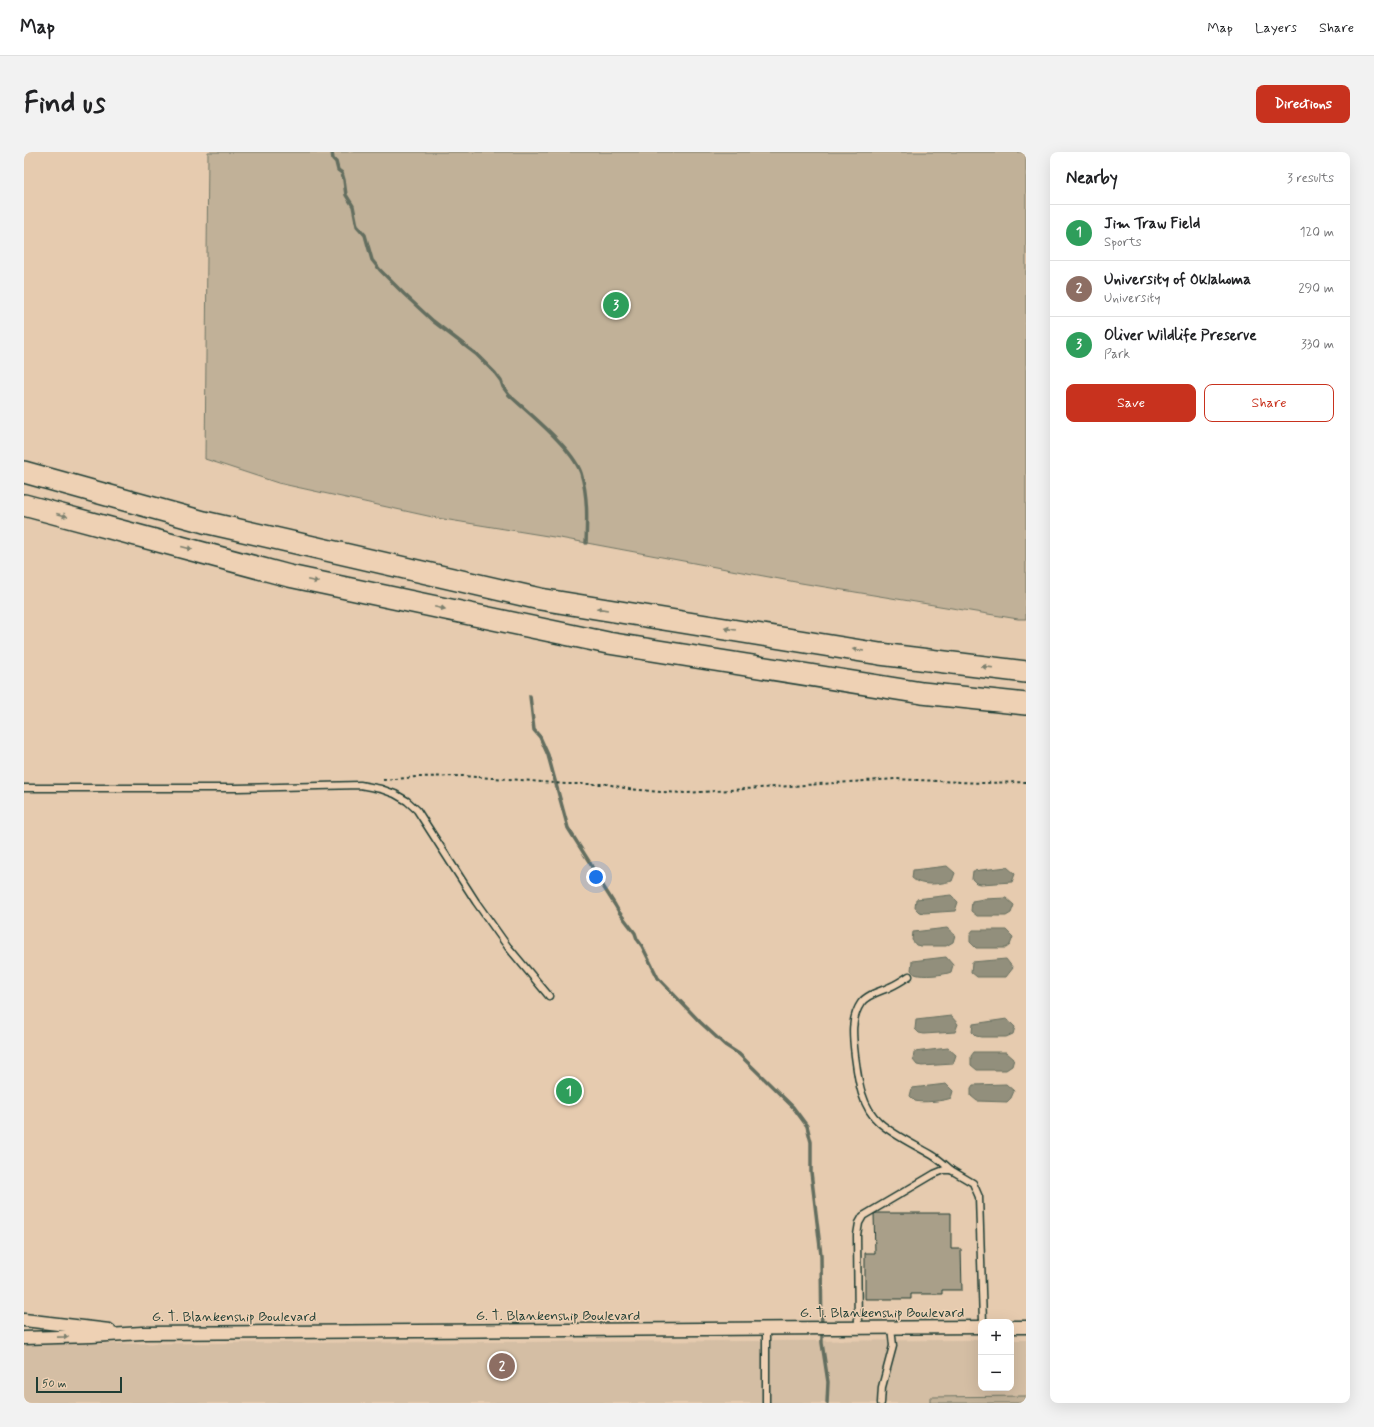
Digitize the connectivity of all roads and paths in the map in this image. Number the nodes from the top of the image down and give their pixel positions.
1 (24, 472) edge
2 (24, 505) edge
3 (1026, 672) edge
4 (1026, 704) edge
5 (1026, 782) edge
6 (360, 785) junction
7 (24, 788) edge
8 (909, 976) dead end
9 (549, 996) dead end
10 (951, 1170) junction
11 (983, 1319) edge
12 (24, 1320) edge
13 (978, 1327) edge
14 (1014, 1327) edge
15 (1026, 1327) edge
16 (858, 1328) junction
17 (891, 1328) junction
18 (766, 1329) junction
19 (136, 1333) junction
20 (24, 1338) edge
21 (766, 1403) edge
22 (881, 1403) edge

3 -> 1 highway
2 -> 4 highway
5 - 6 path
6 - 7 lane
6 - 9 lane
8 - 10 lane
10 - 11 lane
10 - 16 lane
12 - 19 street, G. T. Blankenship Boulevard
13 - 17 street, G. T. Blankenship Boulevard
14 - 15 street
16 - 17 street, G. T. Blankenship Boulevard
16 - 18 street, G. T. Blankenship Boulevard
17 - 22 lane
18 - 19 street, G. T. Blankenship Boulevard
18 - 21 lane
20 -> 19 street, G. T. Blankenship Boulevard

